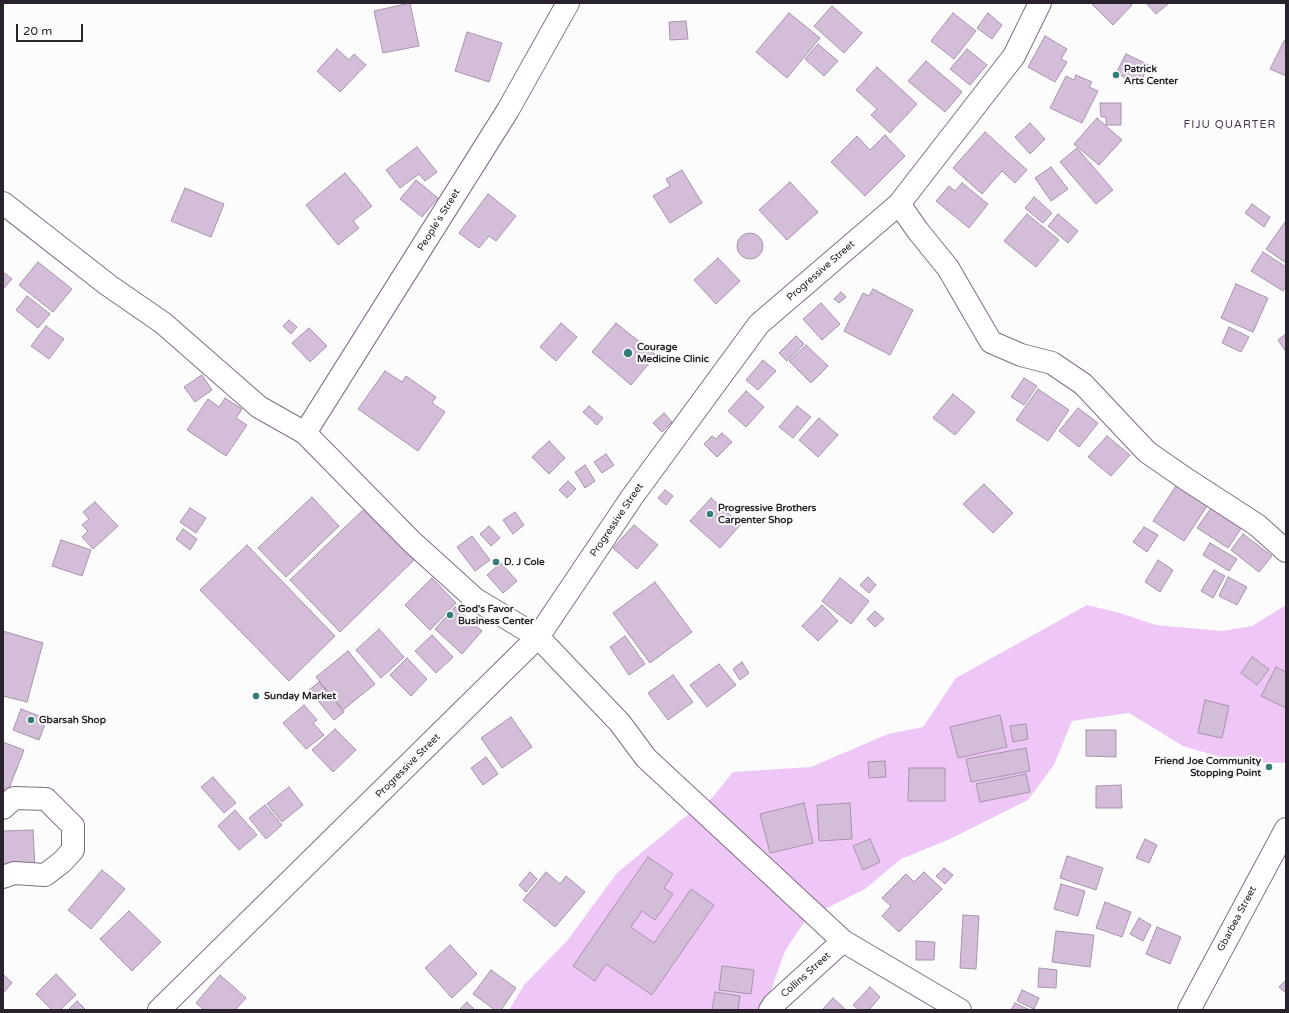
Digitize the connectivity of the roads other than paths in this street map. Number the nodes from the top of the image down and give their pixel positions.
1 (568, 3) edge
2 (1040, 3) edge
3 (3, 203) edge
4 (899, 204) junction
5 (304, 434) junction
6 (1286, 551) edge
7 (538, 637) junction
8 (3, 808) edge
9 (1286, 828) edge
10 (3, 877) edge
11 (843, 941) junction
12 (159, 1010) edge
13 (770, 1010) edge
14 (960, 1010) edge
15 (1189, 1010) edge

1 - 5 street, People's Street
2 - 4 street, Progressive Street
3 - 5 street
4 - 6 street
4 - 7 street, Progressive Street
5 - 7 street
7 - 11 street
7 - 12 street, Progressive Street
8 - 10 street
9 - 15 street, Gbarbea Street
11 - 13 street, Collins Street
11 - 14 street

